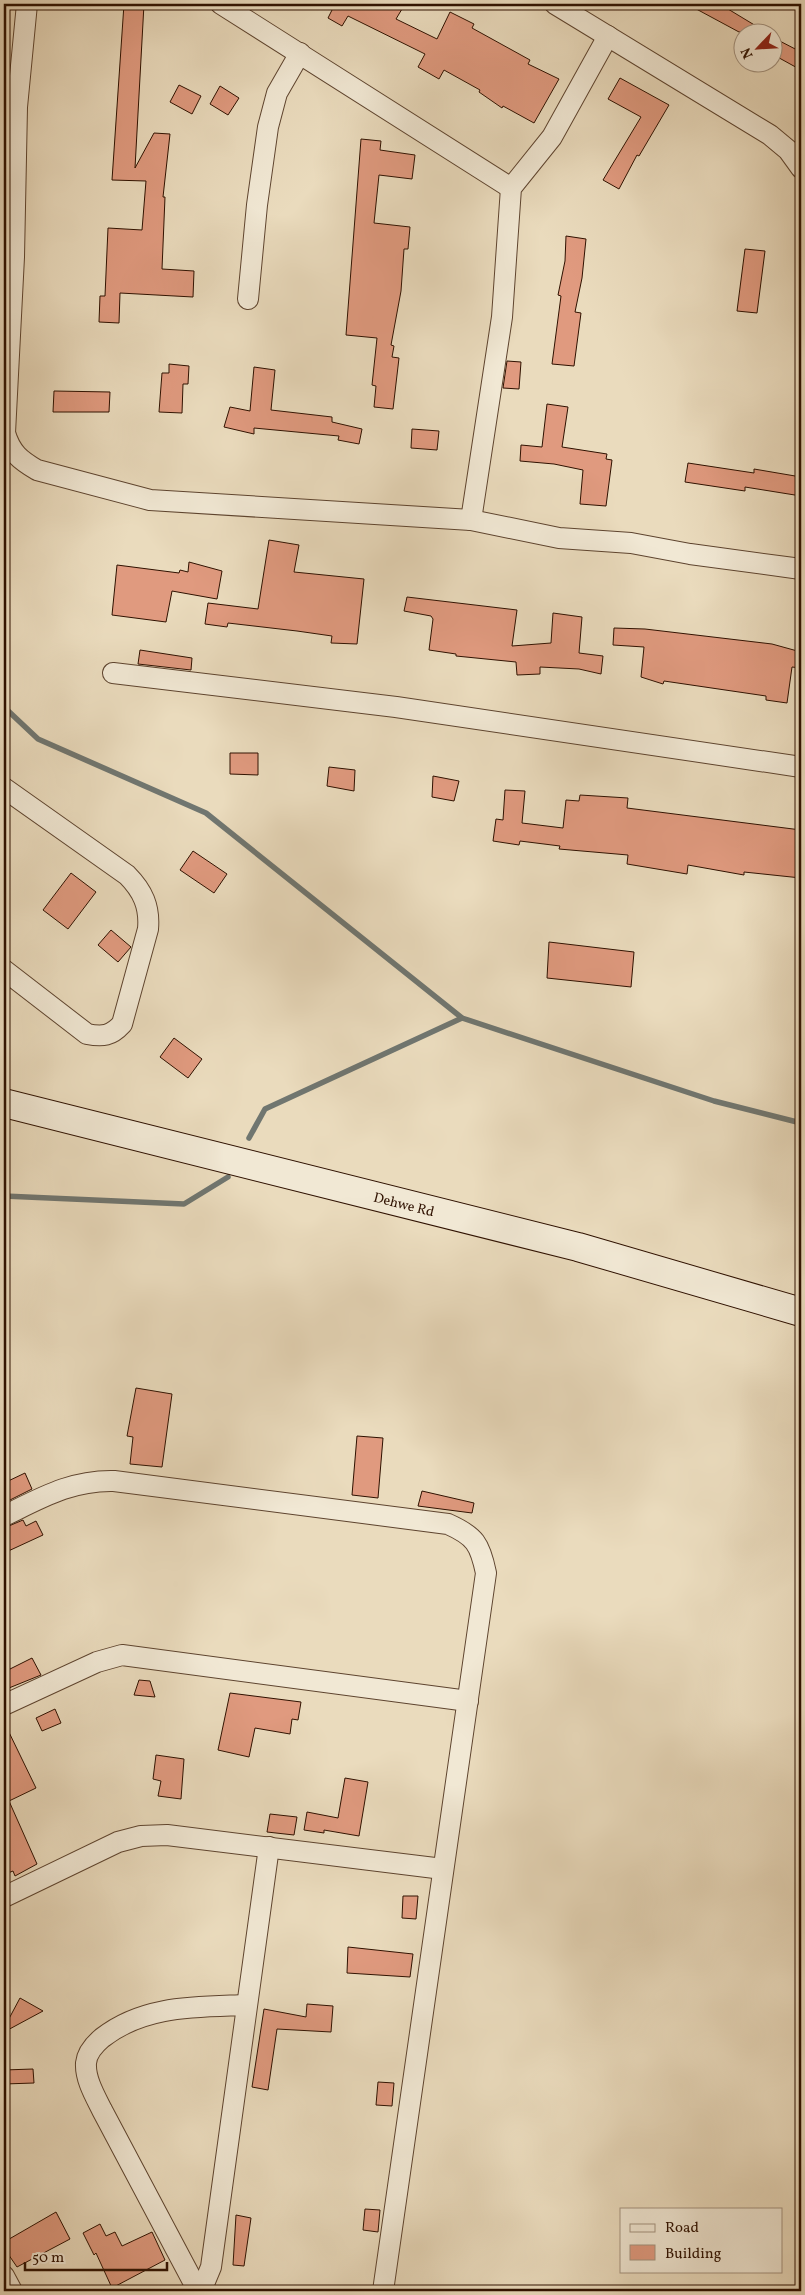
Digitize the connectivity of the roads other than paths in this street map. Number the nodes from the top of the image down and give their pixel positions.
1 (27, 4) edge
2 (221, 4) edge
3 (555, 4) edge
4 (608, 36) junction
5 (300, 53) junction
6 (801, 168) edge
7 (511, 188) junction
8 (9, 256) edge
9 (248, 299) dead end
10 (471, 520) junction
11 (801, 569) edge
12 (114, 673) dead end
13 (801, 767) edge
14 (4, 788) edge
15 (4, 970) edge
16 (4, 1103) edge
17 (801, 1312) edge
18 (4, 1516) edge
19 (468, 1701) junction
20 (4, 1705) edge
21 (269, 1847) junction
22 (442, 1869) junction
23 (4, 1897) edge
24 (246, 2006) junction
25 (4, 2276) edge
26 (12, 2291) edge
27 (199, 2291) edge
28 (383, 2291) edge

1 - 8 street
2 - 5 street
3 - 4 street
4 - 6 street
4 - 7 street
5 - 7 street
5 - 9 street
7 - 10 street
8 - 10 street
10 - 11 street
12 - 13 street
14 - 15 street
16 - 17 street, Dehwe Rd
18 - 19 street
19 - 20 street
19 - 22 street
21 - 22 street
21 - 23 street
21 - 24 street
22 - 28 street
24 - 27 street
24 - 27 street
25 - 26 street

